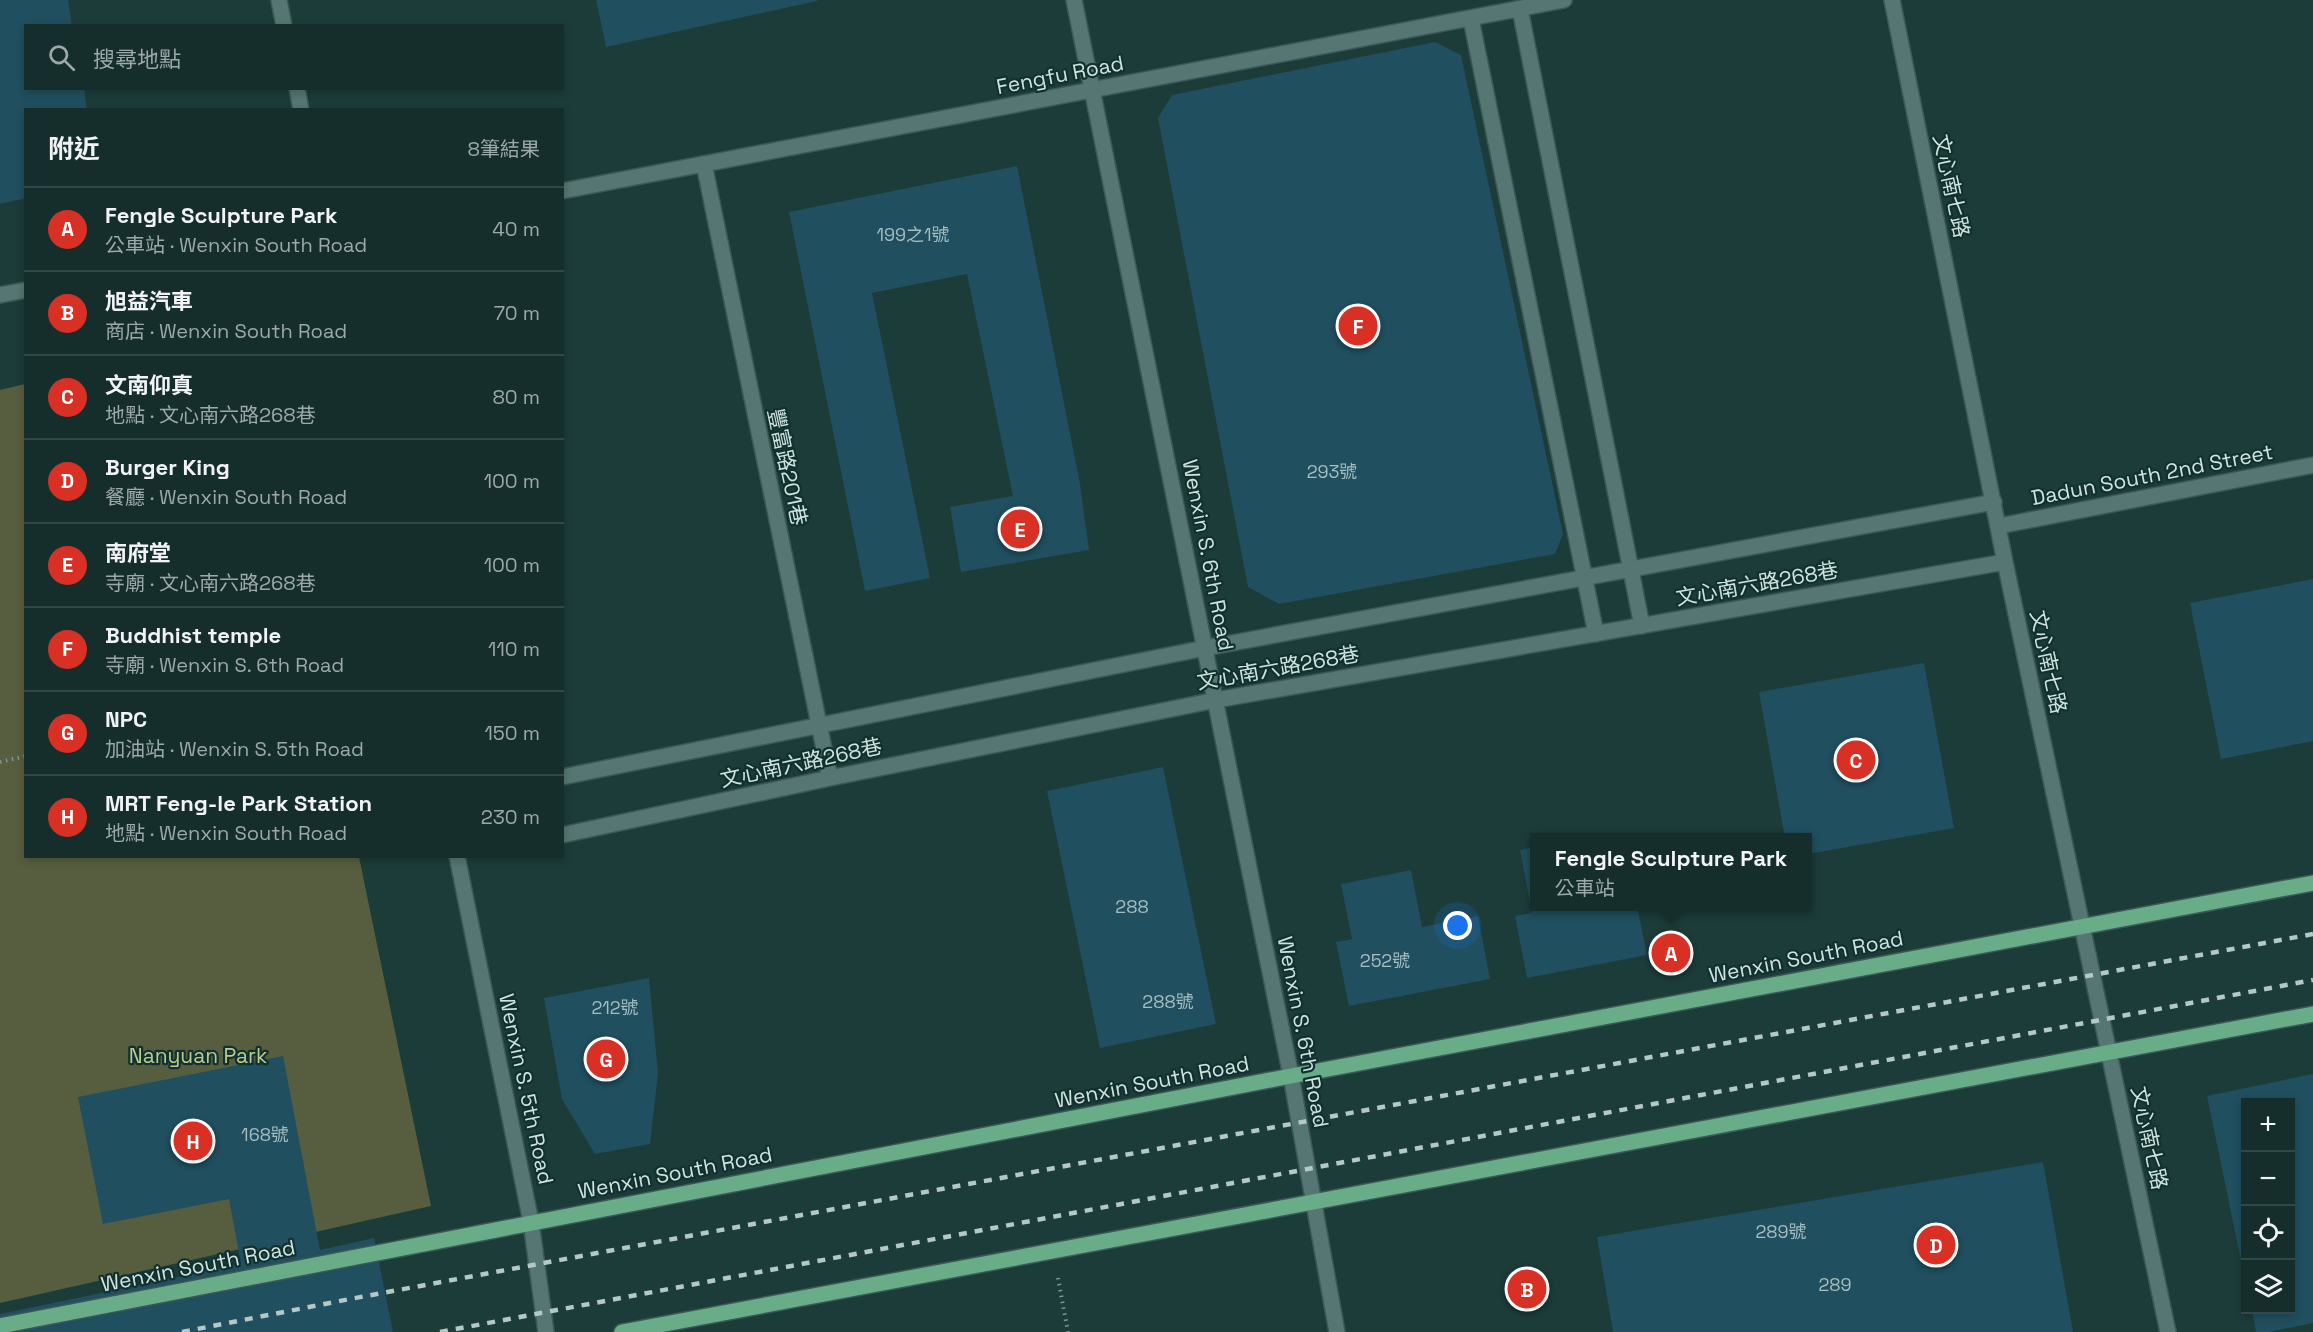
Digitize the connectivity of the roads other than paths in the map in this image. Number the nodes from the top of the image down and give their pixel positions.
1 (279, 0) edge
2 (1074, 0) edge
3 (1564, 0) edge
4 (1892, 0) edge
5 (1494, 7) edge
6 (1520, 9) junction
7 (1471, 19) junction
8 (284, 24) edge
9 (297, 90) edge
10 (1092, 91) junction
11 (301, 108) edge
12 (704, 164) junction
13 (564, 190) edge
14 (24, 290) edge
15 (0, 295) edge
16 (2313, 465) edge
17 (1994, 502) junction
18 (1999, 526) junction
19 (2005, 562) junction
20 (1631, 569) junction
21 (1585, 578) junction
22 (1642, 626) junction
23 (1596, 634) junction
24 (1205, 648) junction
25 (1216, 700) junction
26 (819, 726) junction
27 (564, 777) edge
28 (830, 778) junction
29 (564, 835) edge
30 (459, 858) edge
31 (2313, 883) edge
32 (2082, 925) junction
33 (2313, 1014) edge
34 (2109, 1053) junction
35 (1291, 1076) junction
36 (1314, 1202) junction
37 (531, 1222) junction
38 (0, 1326) edge
39 (546, 1332) edge
40 (622, 1332) edge
41 (1337, 1332) edge
42 (2168, 1332) edge

1 - 8 street
2 - 10 street, Wenxin S. 6th Road
3 - 6 street, Fengfu Road
4 - 17 street, 文心南七路
5 - 6 street, Fengfu Road
5 - 7 street, Fengfu Road
6 - 20 street
7 - 10 street, Fengfu Road
7 - 21 street
9 - 11 street
10 - 12 street, Fengfu Road
10 - 24 street, Wenxin S. 6th Road
12 - 13 street, Fengfu Road
12 - 26 street, 豐富路201巷
14 - 15 street
16 - 18 street, Dadun South 2nd Street
17 - 18 street, 文心南七路
17 - 20 street, 文心南六路268巷
18 - 19 street, 文心南七路
19 - 22 street, 文心南六路268巷
19 - 32 street, 文心南七路
20 - 21 street, 文心南六路268巷
20 - 22 street
21 - 23 street
21 - 24 street, 文心南六路268巷
22 - 23 street, 文心南六路268巷
23 - 25 street, 文心南六路268巷
24 - 25 street, Wenxin S. 6th Road
24 - 26 street, 文心南六路268巷
25 - 28 street, 文心南六路268巷
25 - 35 street, Wenxin S. 6th Road
26 - 27 street, 文心南六路268巷
26 - 28 street, 豐富路201巷
28 - 29 street, 文心南六路268巷
30 - 37 street, Wenxin S. 5th Road
31 - 32 main road, Wenxin South Road
32 - 34 street, 文心南七路
32 - 35 main road, Wenxin South Road
33 - 34 main road
34 - 36 main road
34 - 42 street, 文心南七路
35 - 36 street, Wenxin S. 6th Road
35 - 37 main road, Wenxin South Road
36 - 40 main road
36 - 41 street, Wenxin S. 6th Road
37 - 38 main road, Wenxin South Road
37 - 39 street, Wenxin S. 5th Road

